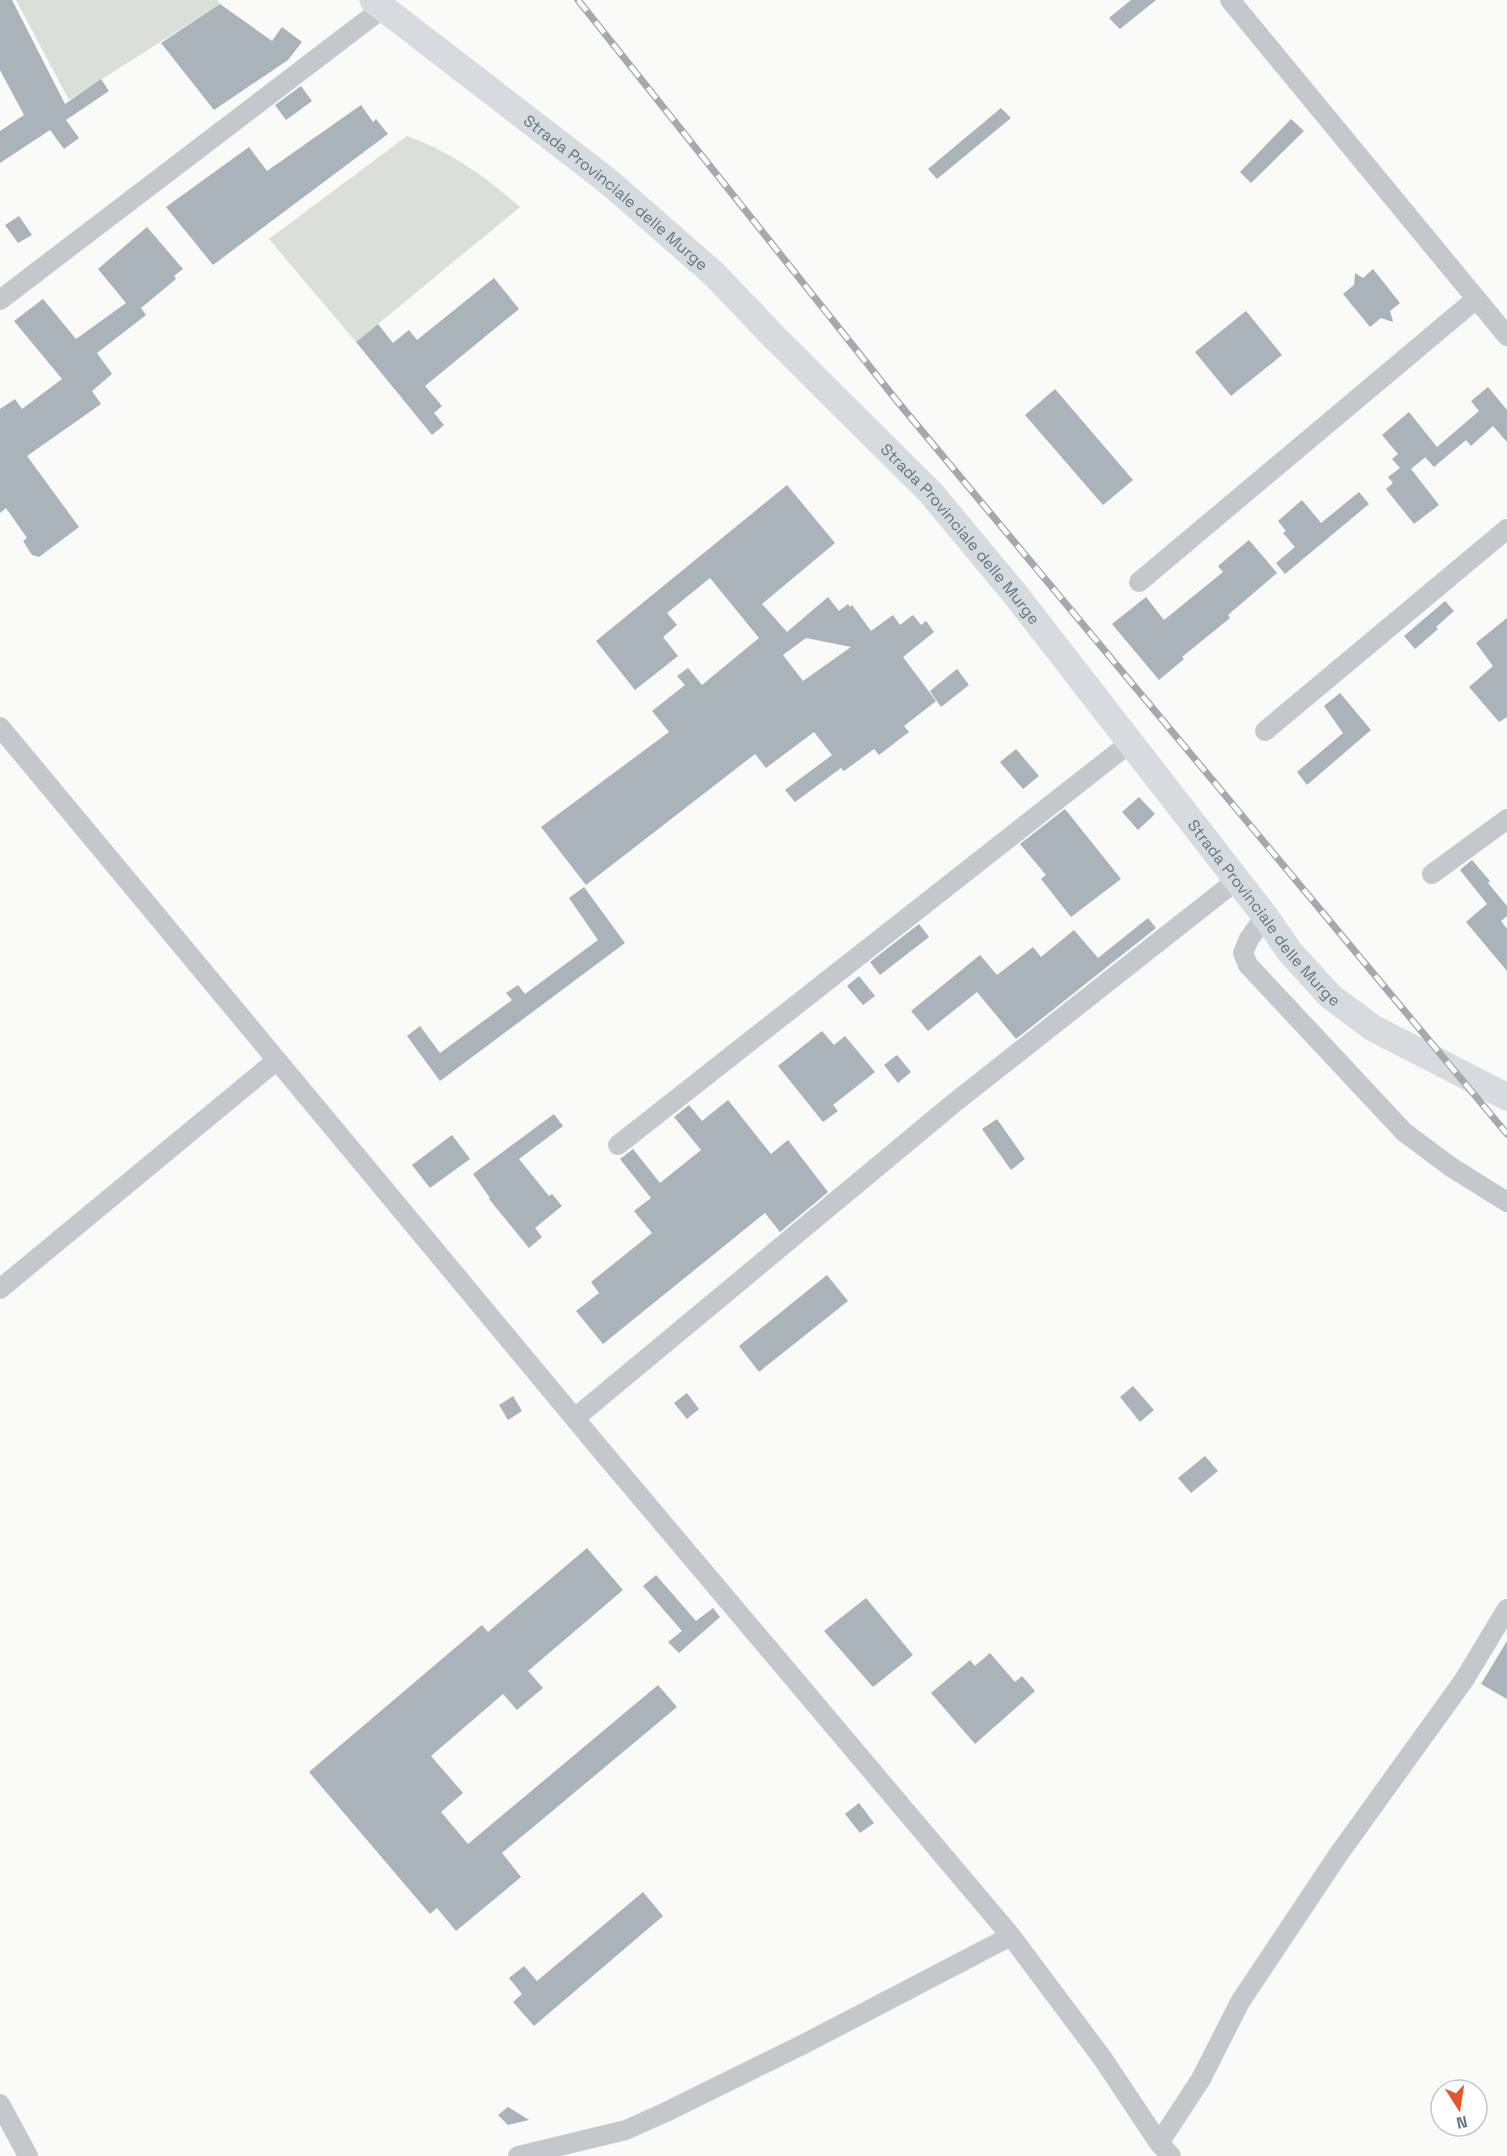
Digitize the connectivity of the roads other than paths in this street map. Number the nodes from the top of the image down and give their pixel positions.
1 (1230, 0) edge
2 (378, 4) edge
3 (1476, 299) junction
4 (0, 300) edge
5 (1507, 336) edge
6 (1507, 529) edge
7 (1139, 582) dead end
8 (0, 727) edge
9 (1264, 731) dead end
10 (1131, 742) junction
11 (1507, 819) edge
12 (1432, 874) dead end
13 (1237, 880) junction
14 (1265, 916) junction
15 (278, 1060) junction
16 (1507, 1097) edge
17 (618, 1145) dead end
18 (1507, 1202) edge
19 (0, 1289) edge
20 (575, 1418) junction
21 (1507, 1609) edge
22 (1011, 1936) junction
23 (0, 2104) edge
24 (1165, 2149) edge
25 (27, 2156) edge
26 (518, 2156) edge

1 - 3 street
2 - 4 street
2 - 10 main road, Strada Provinciale delle Murge
3 - 5 street
3 - 7 street
6 - 9 street
8 - 15 street
10 - 13 main road, Strada Provinciale delle Murge
10 - 17 street
11 - 12 street
13 - 14 main road, Strada Provinciale delle Murge
13 - 20 street
14 - 16 main road, Strada Provinciale delle Murge
14 - 18 street
15 - 19 street
15 - 20 street
20 - 22 street
21 - 24 street
22 - 24 street
22 - 26 street
23 - 25 street

